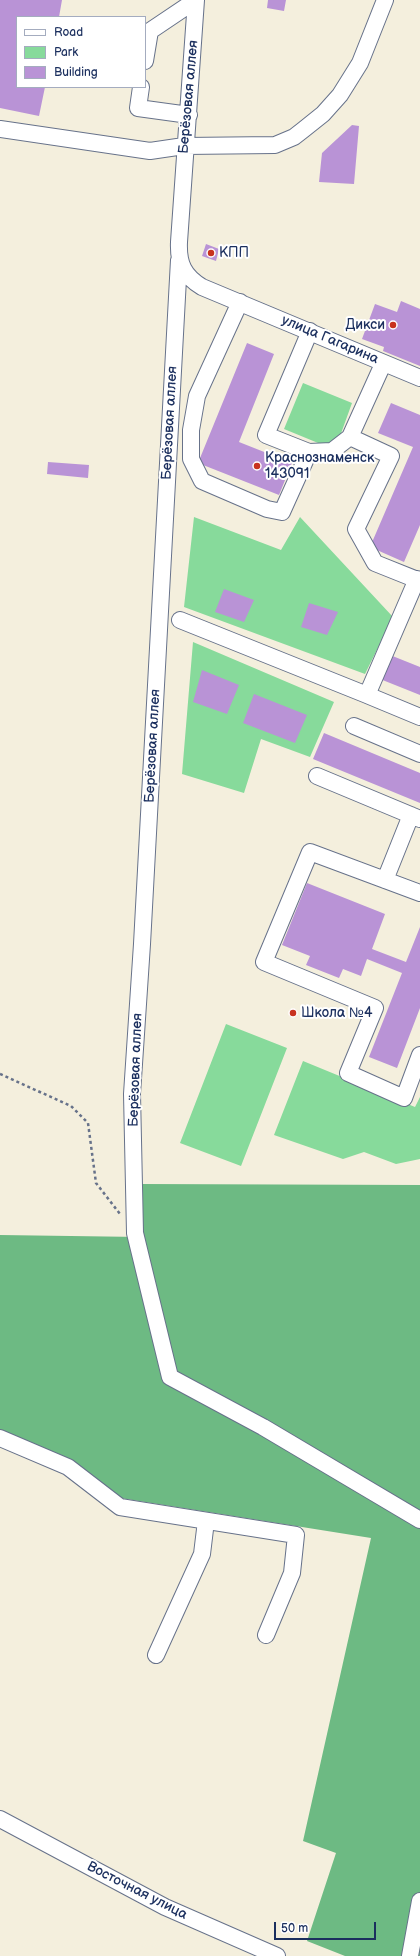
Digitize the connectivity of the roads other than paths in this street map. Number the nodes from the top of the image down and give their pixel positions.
1 (196, 0) edge
2 (385, 0) edge
3 (146, 55) edge
4 (141, 88) edge
5 (189, 115) junction
6 (0, 130) edge
7 (184, 146) junction
8 (179, 260) junction
9 (240, 302) junction
10 (310, 331) junction
11 (383, 364) junction
12 (420, 378) edge
13 (350, 437) junction
14 (309, 452) junction
15 (418, 580) edge
16 (180, 620) dead end
17 (367, 695) junction
18 (420, 717) edge
19 (354, 726) dead end
20 (420, 754) edge
21 (317, 776) dead end
22 (416, 817) edge
23 (384, 880) junction
24 (420, 893) edge
25 (420, 1055) edge
26 (0, 1438) edge
27 (420, 1520) edge
28 (206, 1521) junction
29 (266, 1635) dead end
30 (156, 1655) dead end
31 (0, 1819) edge
32 (420, 1901) edge
33 (277, 1956) edge
34 (410, 1956) edge

1 - 3 street
1 - 5 street, Берёзовая аллея
2 - 7 street
4 - 5 street
5 - 7 street, Берёзовая аллея
6 - 7 street
7 - 8 street, Берёзовая аллея
8 - 9 street, улица Гагарина
8 - 27 street, Берёзовая аллея
9 - 10 street, улица Гагарина
9 - 14 street
10 - 11 street, улица Гагарина
10 - 14 street
11 - 12 street, улица Гагарина
11 - 13 street
13 - 14 street
13 - 15 street
15 - 17 street
16 - 17 street
17 - 18 street
19 - 20 street
21 - 22 street
22 - 23 street
23 - 24 street
23 - 25 street
26 - 28 street
28 - 29 street
28 - 30 street
31 - 33 street, Восточная улица
32 - 34 street

